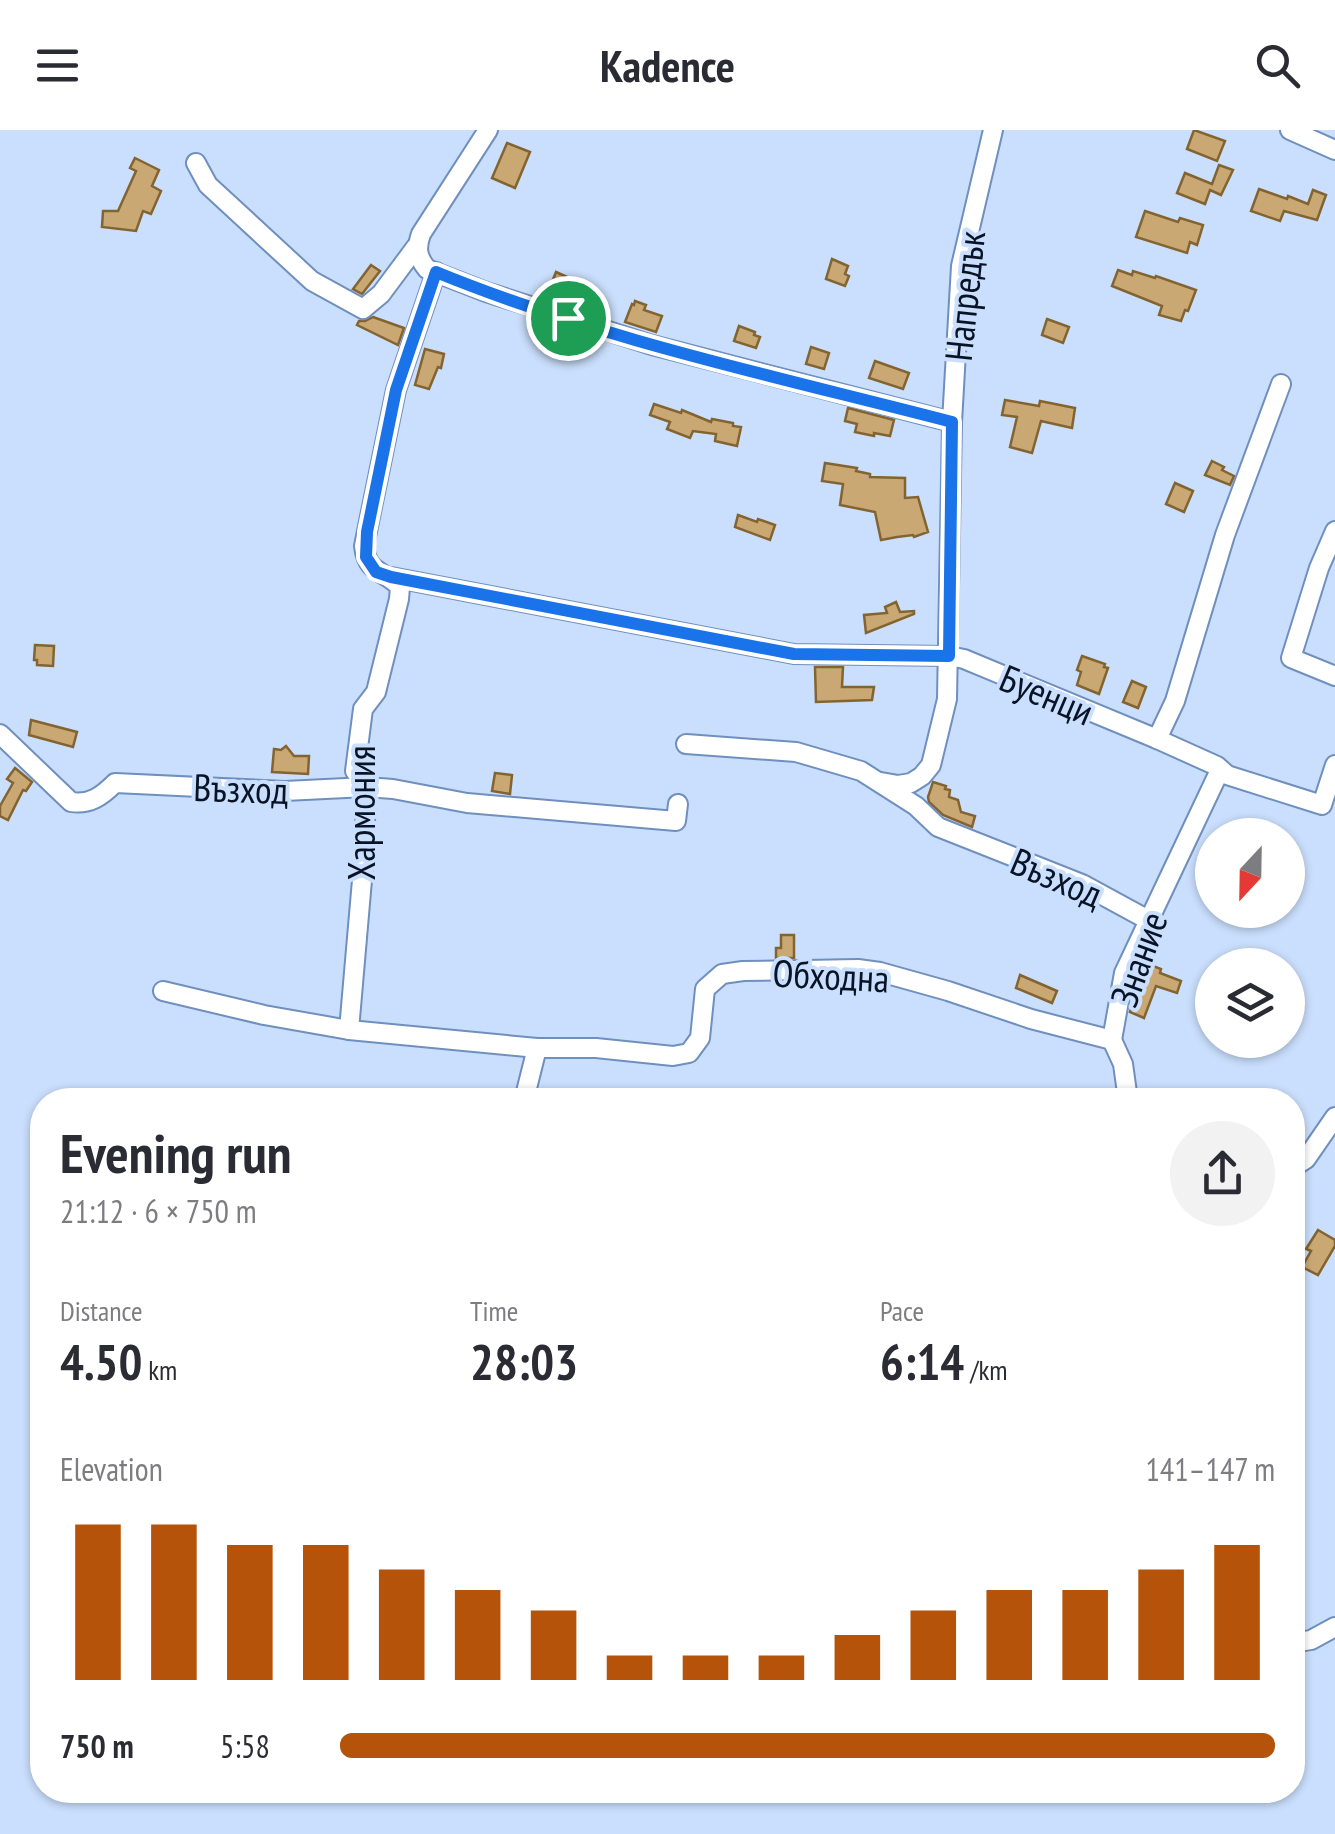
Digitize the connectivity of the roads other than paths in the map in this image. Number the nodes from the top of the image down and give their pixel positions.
1 (488, 130) edge
2 (993, 130) edge
3 (1290, 130) edge
4 (1335, 150) edge
5 (196, 163) dead end
6 (425, 260) junction
7 (1281, 384) dead end
8 (952, 422) junction
9 (1335, 531) edge
10 (391, 577) junction
11 (949, 656) junction
12 (1335, 676) edge
13 (0, 734) edge
14 (1157, 740) junction
15 (686, 744) dead end
16 (1335, 765) edge
17 (1220, 770) junction
18 (881, 782) junction
19 (366, 787) junction
20 (678, 804) dead end
21 (1150, 920) junction
22 (164, 991) dead end
23 (349, 1030) junction
24 (1112, 1040) junction
25 (536, 1048) junction
26 (527, 1088) edge
27 (1126, 1088) edge
28 (1335, 1117) edge
29 (1305, 1159) edge
30 (1335, 1627) edge
31 (1305, 1641) edge

1 - 6 street
2 - 8 street, Напредък
3 - 4 street
5 - 6 street
6 - 8 street
6 - 10 street
7 - 14 street
8 - 11 street, Напредък
9 - 12 street
10 - 11 street, Буенци
10 - 19 street, Хармония
11 - 14 street, Буенци
11 - 18 street, Напредък
13 - 19 street, Възход
14 - 17 street, Буенци
15 - 18 street, Възход
16 - 17 street, Буенци
17 - 21 street, Знание
18 - 21 street, Възход
19 - 20 street, Възход
19 - 23 street, Хармония
21 - 24 street, Знание
22 - 23 street
23 - 25 street
24 - 25 street, Обходна
24 - 27 street
25 - 26 street
28 - 29 street
30 - 31 street

